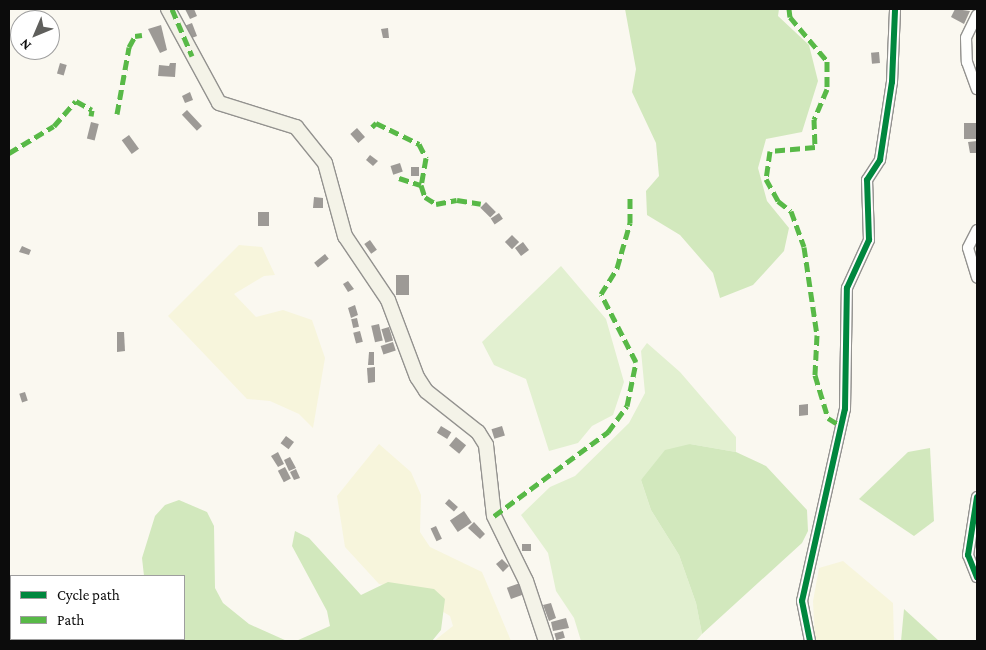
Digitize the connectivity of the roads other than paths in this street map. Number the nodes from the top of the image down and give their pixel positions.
1 (168, 9) edge
2 (895, 9) edge
3 (977, 15) edge
4 (977, 89) edge
5 (977, 230) edge
6 (977, 278) edge
7 (977, 497) edge
8 (977, 577) edge
9 (546, 641) edge
10 (810, 641) edge

1 - 9 main road
2 - 10 street
3 - 4 street
5 - 6 street
7 - 8 street

